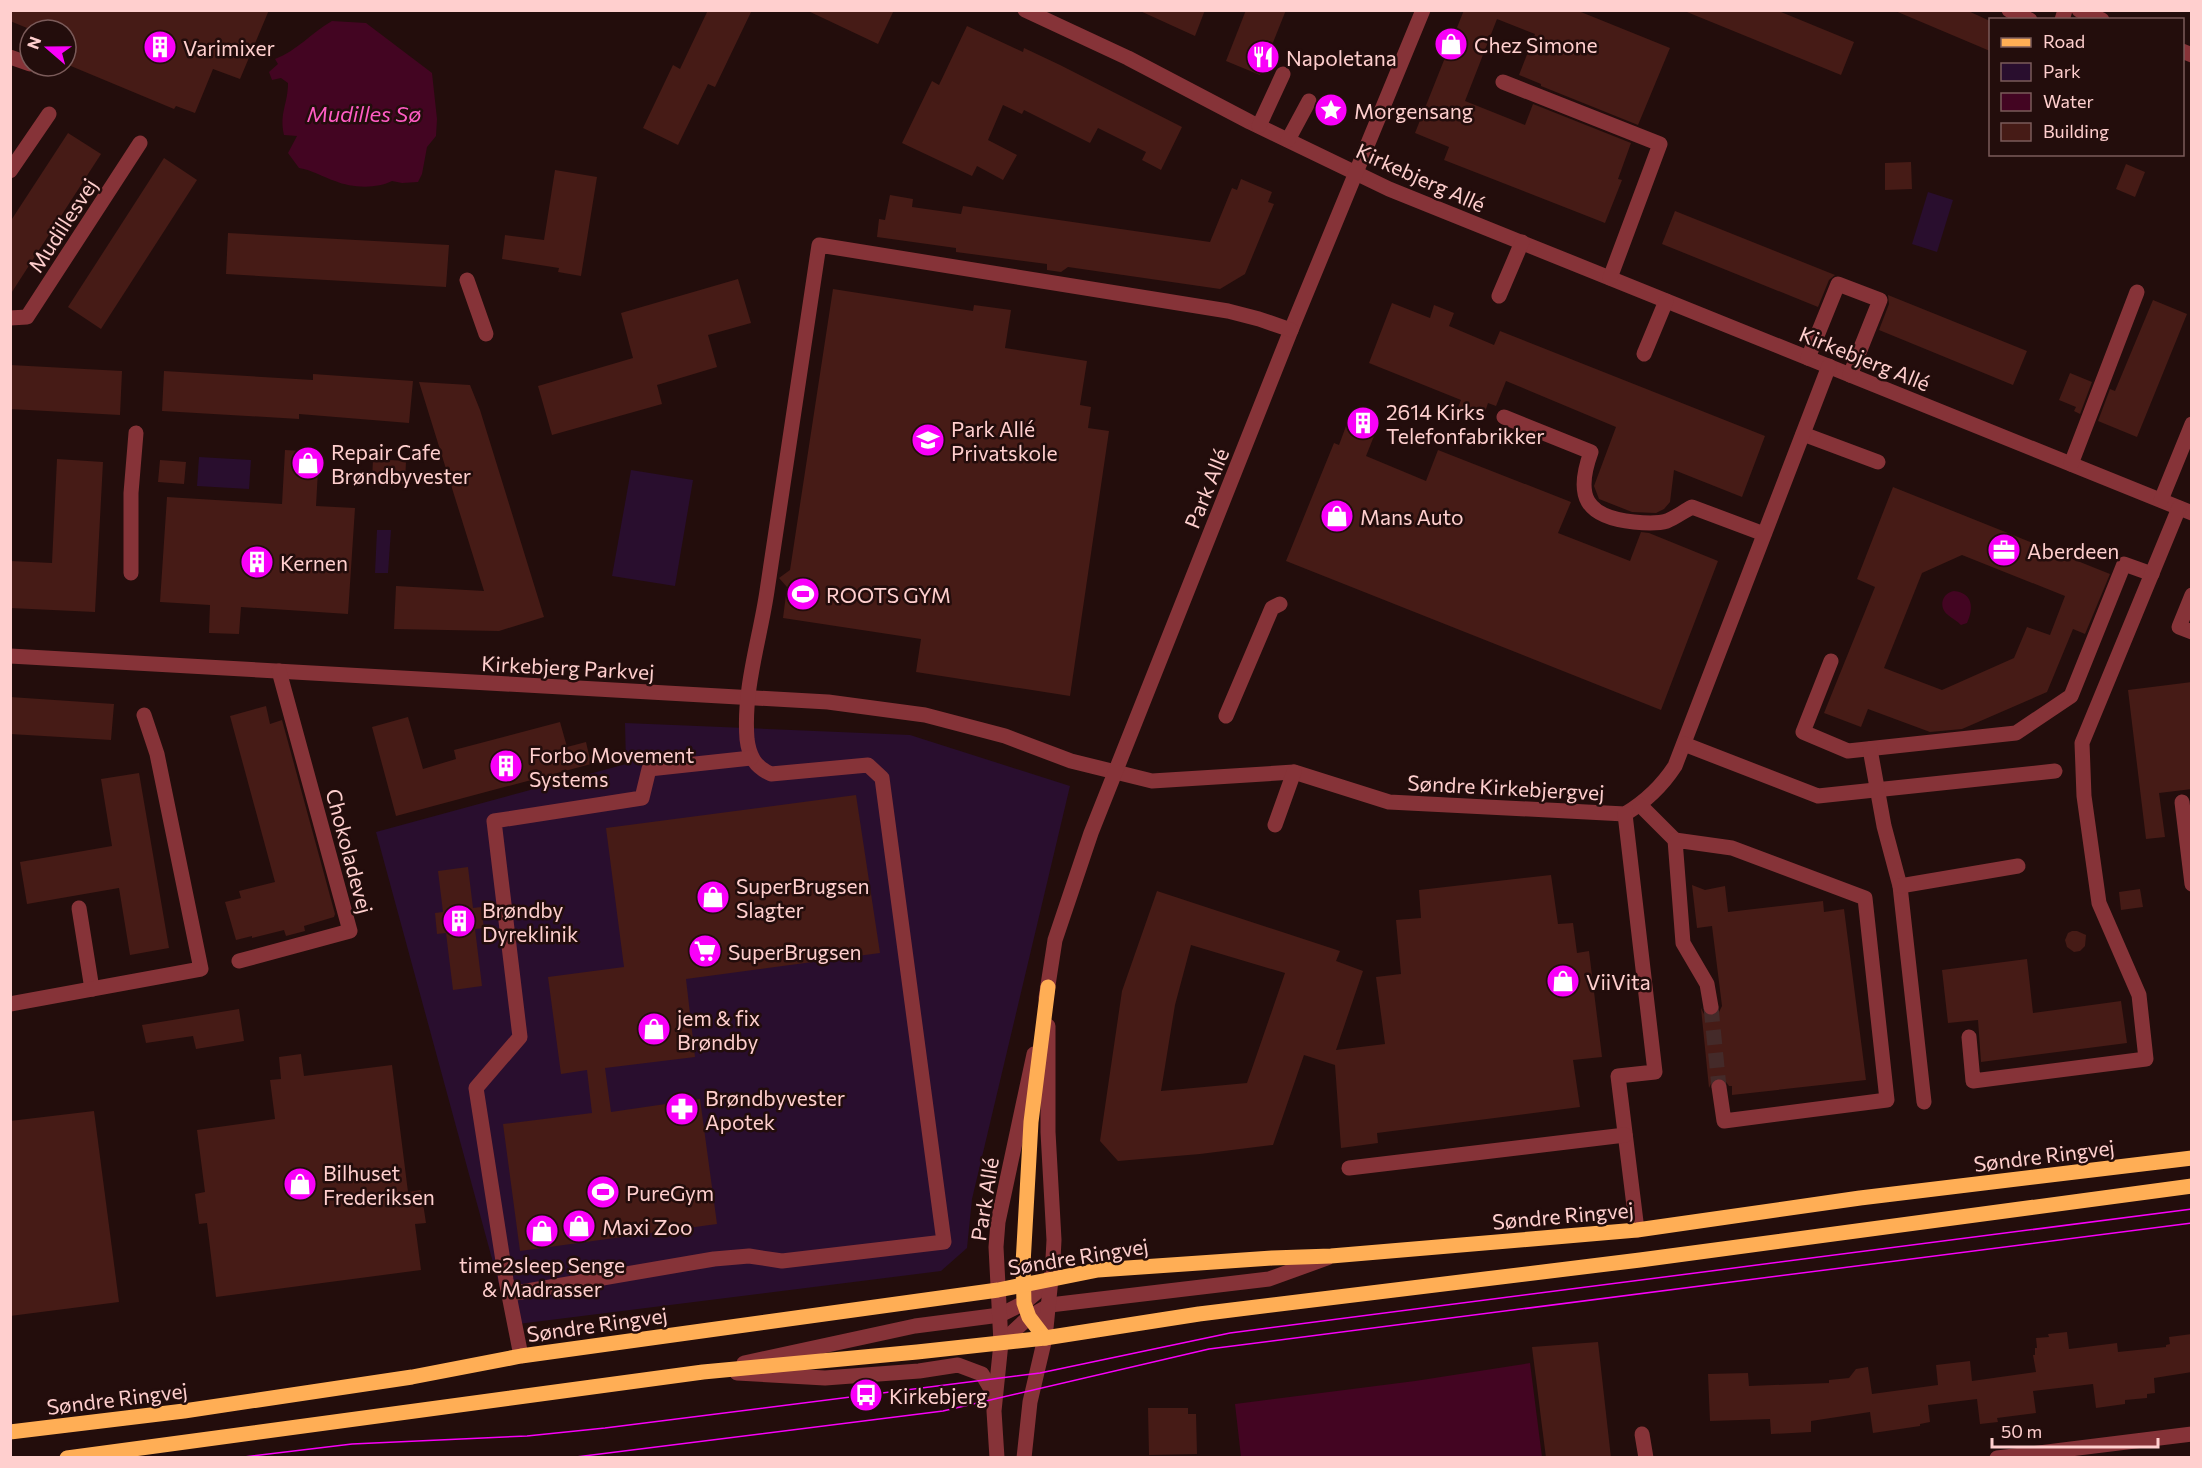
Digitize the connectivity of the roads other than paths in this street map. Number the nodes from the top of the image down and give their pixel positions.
1 (1025, 10) edge
2 (1423, 10) edge
3 (2009, 10) edge
4 (2079, 10) edge
5 (1058, 17) edge
6 (2026, 18) edge
7 (2097, 18) edge
8 (1283, 74) dead end
9 (1503, 82) dead end
10 (1309, 101) dead end
11 (49, 114) dead end
12 (1259, 126) junction
13 (1288, 140) junction
14 (140, 143) dead end
15 (10, 171) edge
16 (1355, 171) junction
17 (1522, 242) junction
18 (1610, 278) junction
19 (467, 280) dead end
20 (2137, 292) dead end
21 (1499, 297) dead end
22 (1666, 301) junction
23 (10, 318) edge
24 (1291, 330) junction
25 (486, 334) dead end
26 (1644, 354) dead end
27 (1808, 358) junction
28 (1829, 366) junction
29 (1850, 375) junction
30 (1504, 417) dead end
31 (2192, 424) edge
32 (136, 434) dead end
33 (1803, 434) junction
34 (1878, 462) dead end
35 (2071, 464) junction
36 (2161, 500) junction
37 (2185, 510) edge
38 (1764, 534) junction
39 (131, 573) dead end
40 (2152, 574) junction
41 (2192, 595) edge
42 (1280, 604) dead end
43 (2192, 632) edge
44 (10, 656) edge
45 (1831, 661) dead end
46 (279, 671) junction
47 (749, 697) junction
48 (144, 715) dead end
49 (1226, 716) dead end
50 (1684, 744) junction
51 (1870, 749) junction
52 (751, 758) junction
53 (2055, 771) dead end
54 (1294, 772) junction
55 (1115, 773) junction
56 (1878, 788) junction
57 (2182, 802) dead end
58 (1640, 805) junction
59 (1624, 814) junction
60 (1275, 825) dead end
61 (1675, 840) junction
62 (2018, 866) dead end
63 (2192, 884) edge
64 (1900, 886) junction
65 (79, 908) dead end
66 (239, 961) dead end
67 (1048, 987) junction
68 (92, 989) junction
69 (10, 1004) edge
70 (1711, 1007) tunnel mouth
71 (1969, 1036) dead end
72 (1719, 1087) tunnel mouth
73 (1924, 1102) dead end
74 (1625, 1135) junction
75 (2192, 1158) edge
76 (1349, 1168) dead end
77 (2192, 1186) edge
78 (1637, 1230) junction
79 (1330, 1256) junction
80 (1052, 1280) junction
81 (1023, 1286) junction
82 (998, 1290) junction
83 (509, 1294) junction
84 (1050, 1305) junction
85 (1027, 1310) junction
86 (1000, 1315) junction
87 (1045, 1338) junction
88 (1000, 1343) junction
89 (521, 1356) junction
90 (703, 1372) junction
91 (995, 1396) junction
92 (10, 1432) edge
93 (1642, 1434) dead end
94 (2192, 1434) edge
95 (2081, 1452) edge
96 (67, 1458) edge
97 (997, 1458) edge
98 (1024, 1458) edge
99 (1646, 1458) edge
100 (1997, 1458) edge

1 - 5 street, Kirkebjerg Allé
2 - 16 street, Park Allé
3 - 6 street
4 - 7 street
5 - 12 street, Kirkebjerg Allé
8 - 12 street
9 - 18 street
10 - 13 street
11 - 15 street
12 - 13 street, Kirkebjerg Allé
13 - 16 street, Kirkebjerg Allé
14 - 23 street, Mudillesvej
16 - 17 street, Kirkebjerg Allé
16 - 24 street, Park Allé
17 - 18 street, Kirkebjerg Allé
17 - 21 street
18 - 22 street, Kirkebjerg Allé
19 - 25 street
20 - 35 street
22 - 26 street
22 - 27 street, Kirkebjerg Allé
24 - 47 street
24 - 55 street, Park Allé
27 - 28 street, Kirkebjerg Allé
27 - 29 street
28 - 29 street, Kirkebjerg Allé
28 - 33 street, Søndre Kirkebjergvej
29 - 35 street, Kirkebjerg Allé
30 - 38 street
31 - 36 street
32 - 39 street
33 - 34 street
33 - 38 street, Søndre Kirkebjergvej
35 - 36 street, Kirkebjerg Allé
36 - 37 street, Kirkebjerg Allé
37 - 40 street
38 - 50 street, Søndre Kirkebjergvej
40 - 51 street
40 - 71 street
41 - 43 street
42 - 49 street
44 - 46 street, Kirkebjerg Parkvej
45 - 51 street
46 - 47 street, Kirkebjerg Parkvej
46 - 66 street, Chokoladevej
47 - 52 street
47 - 55 street, Kirkebjerg Parkvej
48 - 68 street
50 - 56 street
50 - 58 street, Søndre Kirkebjergvej
51 - 56 street
52 - 83 street
52 - 83 street
53 - 56 street
54 - 55 street, Søndre Kirkebjergvej
54 - 59 street, Søndre Kirkebjergvej
54 - 60 street
55 - 67 street, Park Allé
56 - 64 street
57 - 63 street
58 - 59 street, Søndre Kirkebjergvej
58 - 61 street
59 - 74 street
61 - 70 street
61 - 72 street
62 - 64 street
64 - 73 street
65 - 68 street
67 - 80 street, Park Allé
67 - 81 main road
67 - 82 street, Park Allé
68 - 69 street
74 - 76 street
74 - 78 street
75 - 78 main road, Søndre Ringvej
77 - 87 main road
78 - 79 main road, Søndre Ringvej
79 - 80 main road, Søndre Ringvej
79 - 84 street
80 - 81 main road, Søndre Ringvej
80 - 84 street, Park Allé
80 - 85 street
81 - 82 main road, Søndre Ringvej
81 - 85 main road
82 - 86 street, Park Allé
82 - 89 main road, Søndre Ringvej
83 - 89 street
84 - 85 street
84 - 87 street, Park Allé
85 - 86 street
85 - 87 main road
85 - 88 street
86 - 88 street, Park Allé
86 - 90 street
87 - 88 main road
87 - 98 street, Park Allé
88 - 90 main road
88 - 91 street, Park Allé
89 - 92 main road, Søndre Ringvej
90 - 91 street
90 - 96 main road
91 - 97 street, Park Allé
93 - 99 street
94 - 95 street
95 - 100 street

